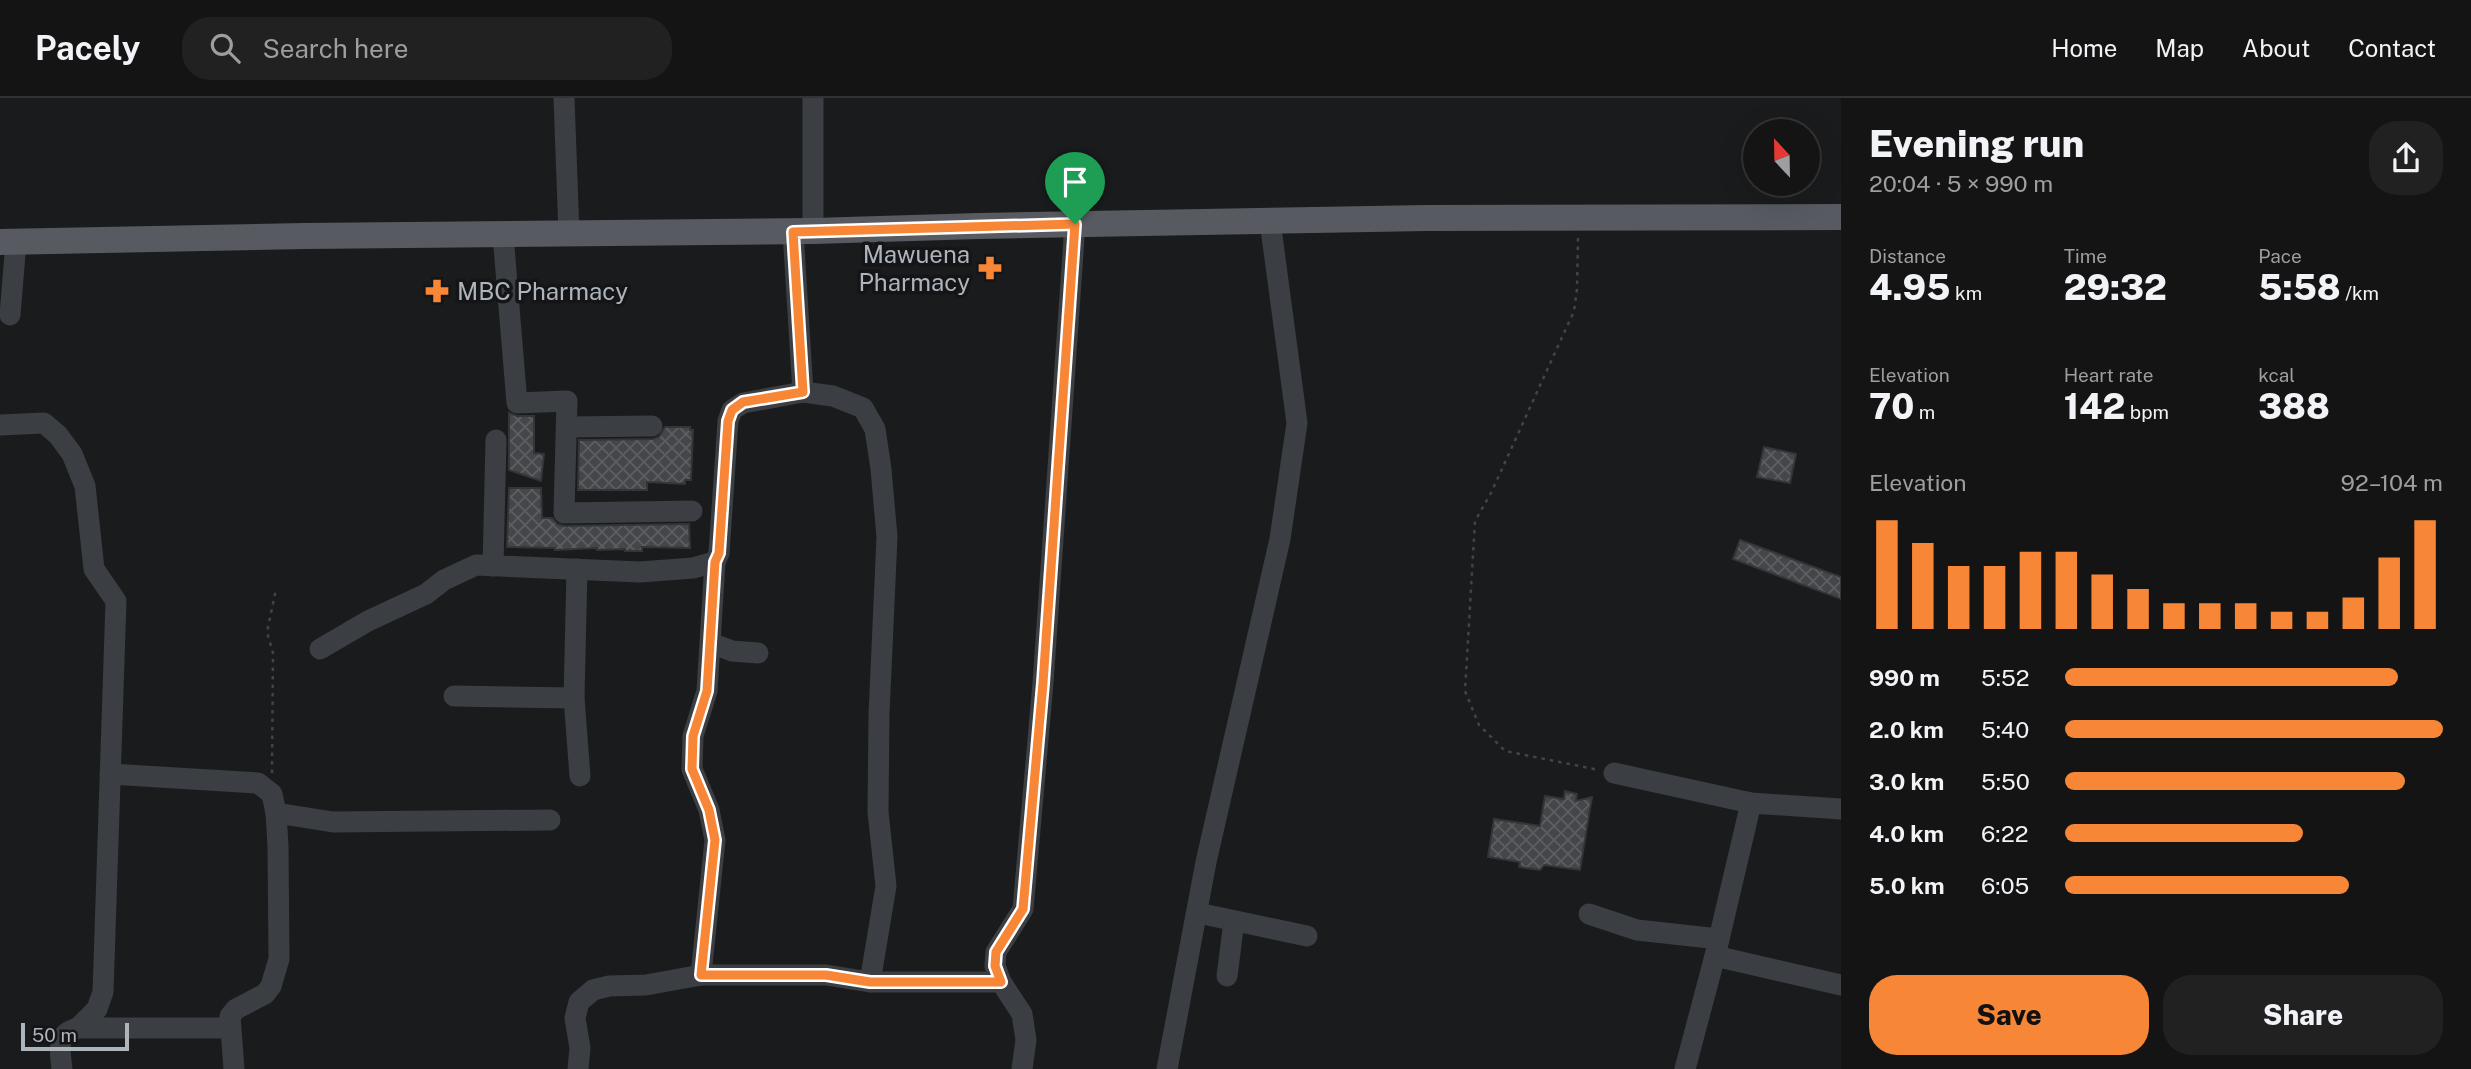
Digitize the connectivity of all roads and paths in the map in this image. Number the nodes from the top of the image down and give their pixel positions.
1 (564, 98) edge
2 (813, 98) edge
3 (1578, 217) junction
4 (1841, 217) edge
5 (1270, 221) junction
6 (1075, 224) junction
7 (803, 231) junction
8 (569, 234) junction
9 (503, 235) junction
10 (8, 242) edge
11 (10, 315) dead end
12 (803, 392) junction
13 (0, 425) edge
14 (652, 426) dead end
15 (567, 427) junction
16 (496, 440) dead end
17 (692, 510) dead end
18 (715, 562) junction
19 (494, 565) junction
20 (578, 569) junction
21 (276, 589) dead end
22 (711, 643) junction
23 (320, 649) dead end
24 (758, 653) dead end
25 (454, 696) dead end
26 (574, 698) junction
27 (1614, 773) joint
28 (110, 774) junction
29 (580, 776) dead end
30 (274, 803) junction
31 (1751, 803) junction
32 (1841, 809) edge
33 (550, 820) dead end
34 (1198, 913) junction
35 (1589, 914) dead end
36 (1234, 921) junction
37 (1307, 936) dead end
38 (1717, 947) junction
39 (701, 975) junction
40 (1227, 976) dead end
41 (870, 982) junction
42 (1001, 982) junction
43 (1841, 985) edge
44 (78, 1028) junction
45 (229, 1028) junction
46 (62, 1069) edge
47 (234, 1069) edge
48 (578, 1069) edge
49 (1023, 1069) edge
50 (1167, 1069) edge
51 (1685, 1069) edge

1 - 8 street
2 - 7 street
3 - 4 main road
3 - 5 main road
3 - 27 path
5 - 6 main road
5 - 34 street
6 - 7 main road
6 - 42 street
7 - 8 main road
7 - 12 street
8 - 9 main road
9 - 10 main road
9 - 15 street
10 - 11 street
12 - 18 street
12 - 41 street
13 - 28 street
14 - 15 street
15 - 17 street
16 - 19 street
18 - 20 street
18 - 22 street
19 - 20 street
19 - 23 street
20 - 26 street
21 - 30 path
22 - 24 street
22 - 39 street
25 - 26 street
26 - 29 street
27 - 31 street
28 - 30 street
28 - 44 street
30 - 33 street
30 - 45 street
31 - 32 street
31 - 38 street
34 - 36 street
34 - 50 street
35 - 38 street
36 - 37 street
36 - 40 street
38 - 43 street
38 - 51 street
39 - 41 street
39 - 48 street
41 - 42 street
42 - 49 street
44 - 45 street
44 - 46 street
45 - 47 street

